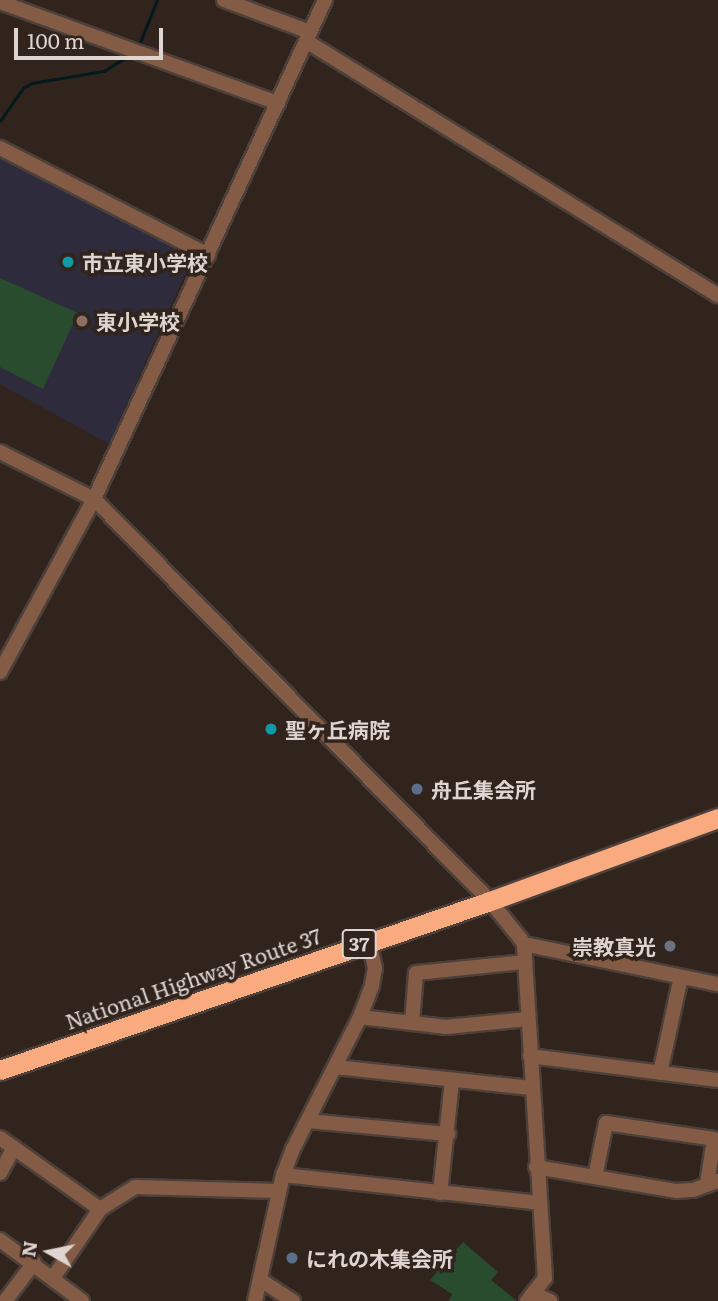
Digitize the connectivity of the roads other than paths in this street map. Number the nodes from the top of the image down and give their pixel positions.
1 (224, 0) edge
2 (325, 0) edge
3 (0, 2) edge
4 (308, 36) junction
5 (278, 103) junction
6 (0, 148) edge
7 (208, 255) junction
8 (718, 295) edge
9 (0, 453) edge
10 (93, 499) junction
11 (1, 670) edge
12 (718, 818) edge
13 (490, 901) junction
14 (369, 941) junction
15 (524, 944) junction
16 (524, 962) junction
17 (681, 977) junction
18 (718, 984) edge
19 (360, 1017) junction
20 (528, 1019) junction
21 (412, 1022) junction
22 (530, 1056) junction
23 (335, 1067) junction
24 (0, 1070) edge
25 (660, 1073) junction
26 (452, 1080) junction
27 (718, 1080) edge
28 (531, 1088) junction
29 (308, 1121) junction
30 (447, 1134) junction
31 (0, 1138) edge
32 (14, 1148) junction
33 (536, 1167) junction
34 (0, 1173) edge
35 (283, 1175) junction
36 (595, 1177) junction
37 (712, 1182) edge
38 (278, 1191) junction
39 (440, 1193) junction
40 (539, 1203) junction
41 (100, 1209) junction
42 (0, 1240) edge
43 (34, 1263) junction
44 (53, 1278) junction
45 (262, 1281) junction
46 (530, 1297) edge
47 (5, 1301) edge
48 (82, 1301) edge
49 (255, 1301) edge
50 (293, 1301) edge
51 (550, 1301) edge

1 - 4 street
2 - 4 street
3 - 5 street
4 - 5 street
4 - 8 street
5 - 7 street
6 - 7 street
7 - 10 street
9 - 10 street
10 - 11 street
10 - 13 street
12 - 13 highway, National Highway Route 37 / 37
13 - 14 highway, National Highway Route 37 / 37
13 - 15 street
14 - 19 street
14 - 24 highway, National Highway Route 37 / 37
15 - 16 street
15 - 17 street
16 - 20 street
16 - 21 street
17 - 18 street
17 - 25 street
19 - 21 street
19 - 23 street
20 - 21 street
20 - 22 street
22 - 25 street
22 - 28 street
23 - 26 street
23 - 29 street
25 - 27 street
26 - 28 street
26 - 30 street
28 - 33 street
29 - 30 street
29 - 35 street
30 - 39 street
31 - 32 street
32 - 34 street
32 - 41 street
33 - 36 street
33 - 40 street
35 - 38 street
35 - 39 street
36 - 37 street
36 - 37 street
38 - 41 street
38 - 45 street
39 - 40 street
40 - 46 street
41 - 44 street
42 - 43 street
43 - 44 street
43 - 47 street
44 - 48 street
45 - 49 street
45 - 50 street
46 - 51 street

